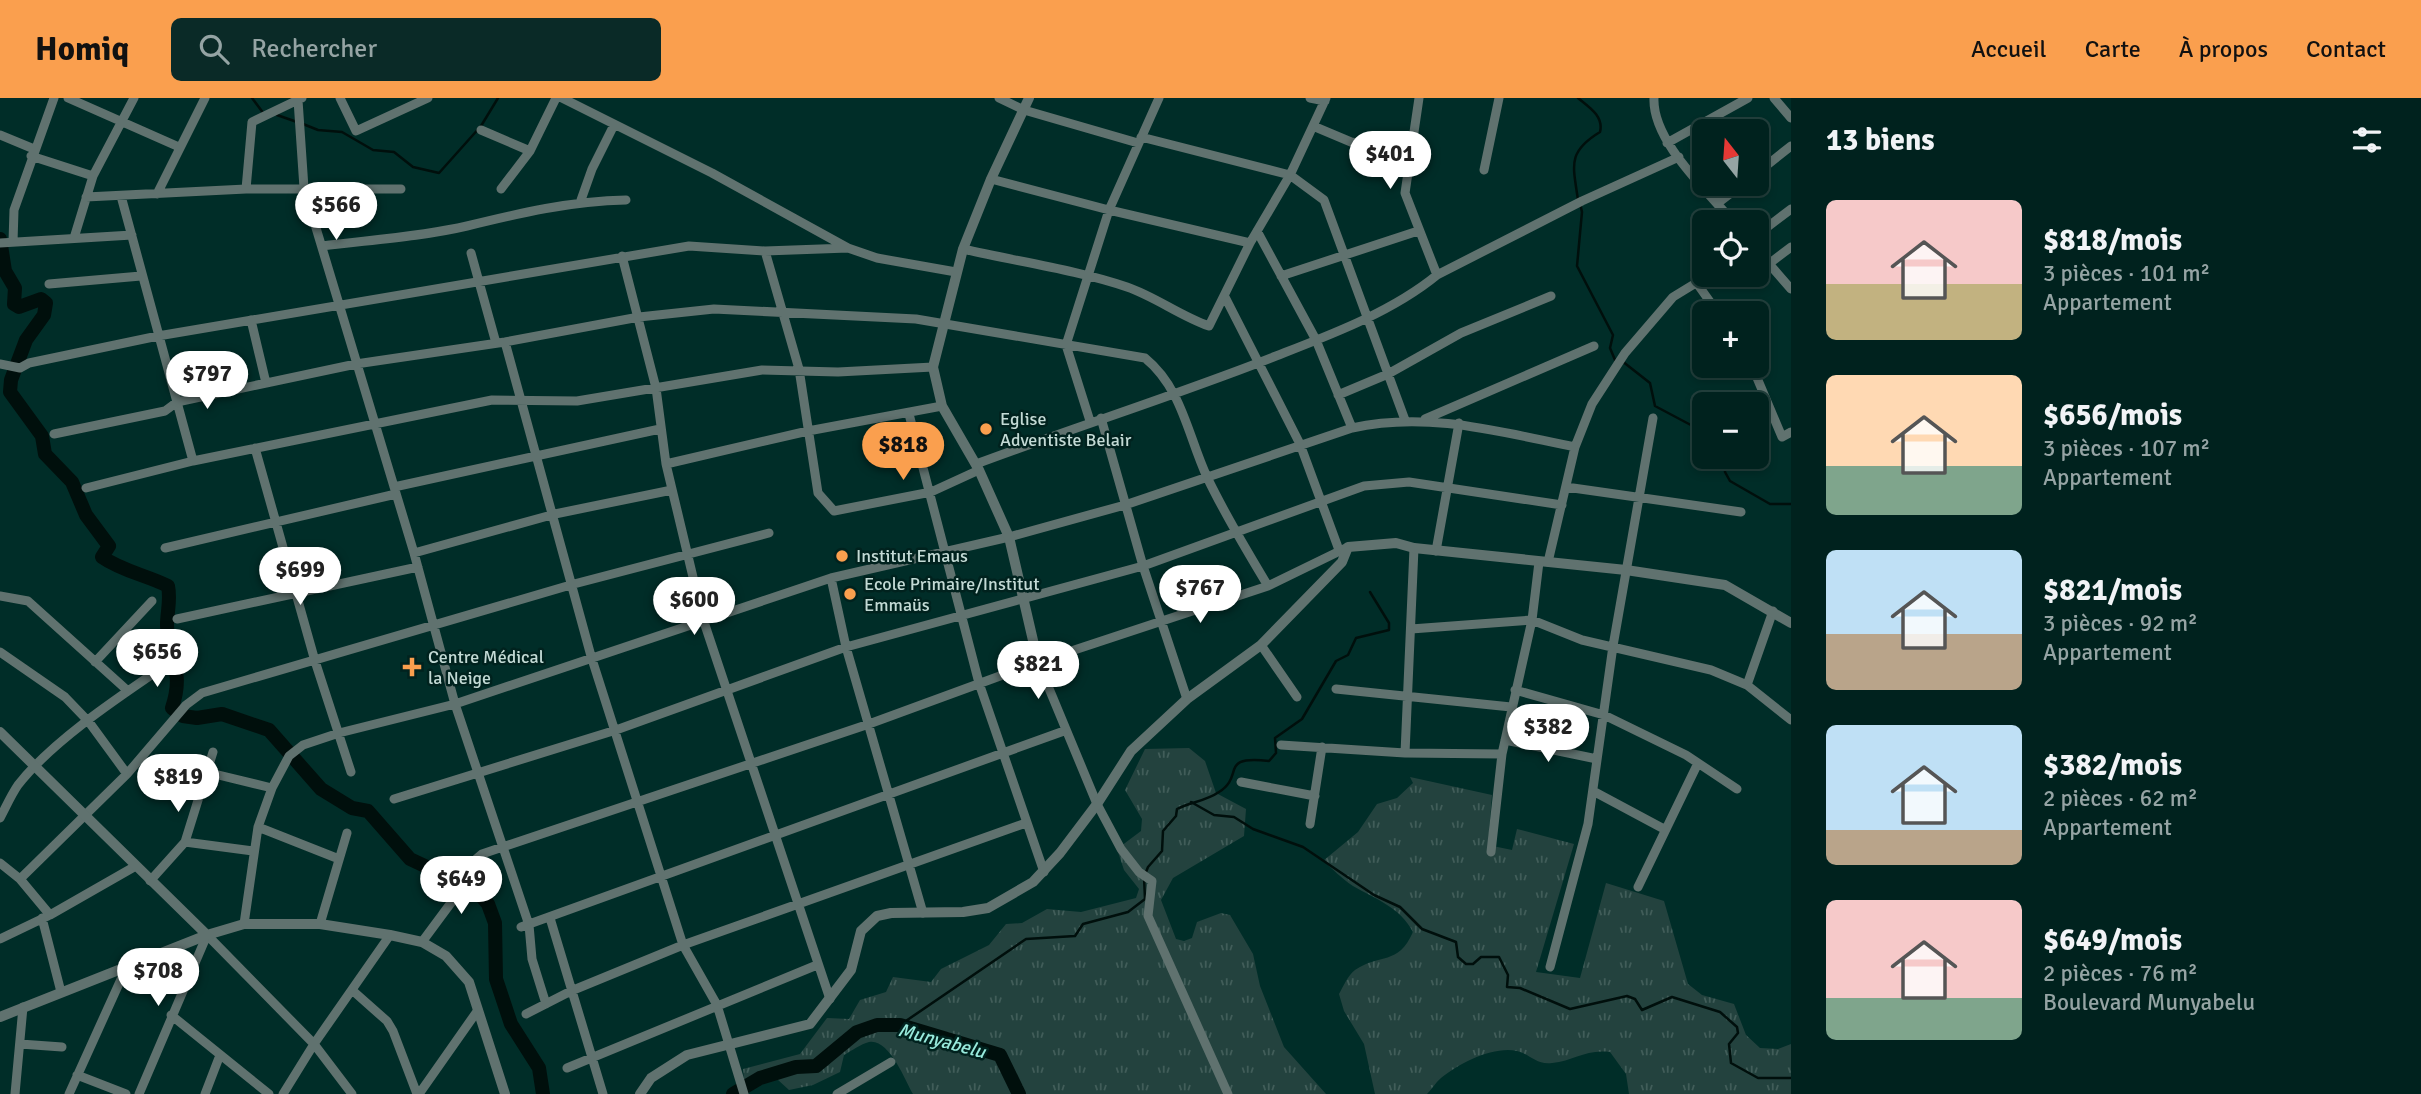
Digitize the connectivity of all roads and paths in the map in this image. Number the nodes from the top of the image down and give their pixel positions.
1 (54, 98) edge
2 (68, 98) edge
3 (134, 98) edge
4 (205, 98) edge
5 (340, 98) edge
6 (428, 98) edge
7 (556, 98) edge
8 (562, 98) edge
9 (999, 98) edge
10 (1029, 98) edge
11 (1159, 98) edge
12 (1310, 98) edge
13 (1419, 98) edge
14 (1499, 98) edge
15 (1654, 98) edge
16 (1748, 98) edge
17 (1774, 98) edge
18 (300, 99) edge
19 (1325, 99) edge
20 (1024, 110) junction
21 (1791, 118) edge
22 (121, 122) junction
23 (614, 125) junction
24 (1313, 127) junction
25 (481, 130) dead end
26 (0, 135) edge
27 (1140, 140) junction
28 (1667, 143) junction
29 (1791, 146) edge
30 (180, 147) junction
31 (530, 151) junction
32 (1412, 152) junction
33 (32, 153) junction
34 (1679, 157) junction
35 (1769, 163) edge
36 (1484, 170) dead end
37 (1290, 175) junction
38 (93, 176) junction
39 (990, 179) junction
40 (304, 188) junction
41 (246, 189) junction
42 (401, 189) dead end
43 (501, 189) dead end
44 (157, 194) junction
45 (121, 196) junction
46 (1728, 196) edge
47 (86, 197) junction
48 (582, 200) junction
49 (626, 200) dead end
50 (1718, 204) junction
51 (1791, 209) edge
52 (1723, 210) edge
53 (1109, 211) junction
54 (1769, 226) edge
55 (1256, 231) junction
56 (1418, 231) junction
57 (132, 235) junction
58 (74, 238) junction
59 (7, 243) edge
60 (1250, 243) junction
61 (322, 246) junction
62 (1791, 247) edge
63 (848, 248) junction
64 (963, 249) junction
65 (765, 251) junction
66 (471, 253) dead end
67 (1344, 255) junction
68 (622, 256) junction
69 (1770, 263) joint
70 (956, 272) junction
71 (1437, 275) junction
72 (141, 276) junction
73 (1281, 276) junction
74 (1090, 279) junction
75 (479, 282) junction
76 (49, 285) dead end
77 (1692, 285) edge
78 (1791, 289) edge
79 (1551, 296) dead end
80 (1225, 297) junction
81 (340, 307) junction
82 (783, 312) junction
83 (639, 317) junction
84 (1364, 317) junction
85 (251, 320) junction
86 (942, 323) junction
87 (158, 336) junction
88 (1316, 340) junction
89 (501, 342) junction
90 (1066, 345) junction
91 (1594, 346) dead end
92 (356, 363) junction
93 (1259, 363) junction
94 (0, 364) edge
95 (933, 367) junction
96 (799, 369) junction
97 (1388, 374) junction
98 (1757, 378) edge
99 (266, 383) junction
100 (656, 388) junction
101 (1176, 395) junction
102 (1338, 395) junction
103 (523, 399) junction
104 (177, 402) junction
105 (942, 406) junction
106 (909, 414) junction
107 (1101, 418) junction
108 (1653, 418) dead end
109 (1405, 420) junction
110 (1423, 420) junction
111 (1090, 421) junction
112 (1460, 423) junction
113 (374, 425) junction
114 (1352, 428) junction
115 (660, 429) junction
116 (808, 431) junction
117 (1791, 432) edge
118 (54, 434) dead end
119 (1300, 444) junction
120 (1575, 447) junction
121 (255, 448) junction
122 (539, 456) junction
123 (193, 461) junction
124 (666, 464) junction
125 (977, 467) junction
126 (1207, 475) junction
127 (1448, 486) junction
128 (1566, 487) junction
129 (86, 488) dead end
130 (395, 490) junction
131 (672, 490) junction
132 (931, 492) junction
133 (1638, 498) junction
134 (1320, 500) junction
135 (1125, 505) junction
136 (1562, 505) junction
137 (1741, 512) dead end
138 (555, 514) junction
139 (276, 523) junction
140 (1236, 532) junction
141 (769, 533) dead end
142 (1009, 537) junction
143 (164, 548) dead end
144 (1414, 548) junction
145 (1344, 549) junction
146 (1436, 551) junction
147 (944, 552) junction
148 (414, 553) junction
149 (687, 555) junction
150 (1544, 562) junction
151 (1143, 566) junction
152 (418, 567) junction
153 (1626, 570) junction
154 (831, 578) junction
155 (574, 584) junction
156 (1268, 586) junction
157 (296, 593) junction
158 (0, 596) edge
159 (1025, 599) junction
160 (152, 601) dead end
161 (1773, 611) junction
162 (961, 616) junction
163 (177, 620) dead end
164 (704, 620) junction
165 (1532, 620) junction
166 (1161, 623) junction
167 (1791, 623) edge
168 (435, 626) junction
169 (1411, 629) junction
170 (1261, 645) junction
171 (1613, 646) junction
172 (846, 647) junction
173 (0, 652) edge
174 (591, 656) junction
175 (315, 661) junction
176 (96, 662) junction
177 (1038, 662) junction
178 (169, 663) dead end
179 (979, 683) junction
180 (1747, 685) junction
181 (729, 689) junction
182 (1336, 689) dead end
183 (1514, 690) junction
184 (128, 691) junction
185 (1408, 696) junction
186 (1297, 697) dead end
187 (1188, 699) junction
188 (455, 704) junction
189 (1511, 707) junction
190 (1604, 715) junction
191 (1791, 720) edge
192 (89, 722) junction
193 (869, 724) junction
194 (616, 730) junction
195 (1065, 731) junction
196 (0, 732) edge
197 (339, 733) junction
198 (1505, 740) junction
199 (1281, 745) dead end
200 (1322, 747) junction
201 (213, 752) dead end
202 (1004, 752) junction
203 (1405, 753) junction
204 (1502, 754) junction
205 (1597, 759) junction
206 (752, 763) junction
207 (1698, 763) junction
208 (35, 766) junction
209 (476, 771) junction
210 (206, 772) junction
211 (351, 772) dead end
212 (127, 774) junction
213 (1241, 782) dead end
214 (272, 788) junction
215 (1737, 789) dead end
216 (1593, 791) junction
217 (890, 795) junction
218 (1315, 796) junction
219 (394, 799) dead end
220 (3, 803) edge
221 (640, 803) junction
222 (1097, 804) junction
223 (85, 814) junction
224 (0, 818) edge
225 (1026, 823) junction
226 (1310, 824) dead end
227 (258, 827) junction
228 (1664, 829) junction
229 (346, 833) dead end
230 (776, 837) junction
231 (185, 842) junction
232 (501, 848) junction
233 (253, 851) junction
234 (1491, 852) dead end
235 (339, 859) junction
236 (0, 863) edge
237 (909, 864) junction
238 (134, 867) junction
239 (1044, 872) junction
240 (663, 877) junction
241 (20, 878) junction
242 (150, 881) junction
243 (1638, 887) dead end
244 (797, 905) junction
245 (923, 913) junction
246 (46, 916) junction
247 (550, 918) junction
248 (244, 924) junction
249 (320, 924) junction
250 (525, 926) junction
251 (206, 935) junction
252 (390, 935) junction
253 (0, 939) edge
254 (422, 943) junction
255 (683, 945) junction
256 (817, 965) junction
257 (127, 966) junction
258 (1550, 967) dead end
259 (352, 990) junction
260 (571, 991) junction
261 (61, 992) junction
262 (831, 999) junction
263 (546, 1004) junction
264 (716, 1005) junction
265 (23, 1007) junction
266 (478, 1010) junction
267 (526, 1014) dead end
268 (171, 1015) junction
269 (0, 1017) edge
270 (728, 1043) junction
271 (20, 1044) junction
272 (314, 1044) junction
273 (62, 1047) dead end
274 (220, 1055) junction
275 (593, 1058) junction
276 (891, 1062) dead end
277 (567, 1068) dead end
278 (77, 1075) junction
279 (743, 1091) edge
280 (15, 1094) edge
281 (69, 1094) edge
282 (125, 1094) edge
283 (139, 1094) edge
284 (205, 1094) edge
285 (269, 1094) edge
286 (283, 1094) edge
287 (352, 1094) edge
288 (418, 1094) edge
289 (505, 1094) edge
290 (603, 1094) edge
291 (640, 1094) edge
292 (837, 1094) edge
293 (1228, 1094) edge

1 - 33 street
2 - 22 street
3 - 22 street
4 - 30 street
5 - 6 street
7 - 31 street
8 - 23 street
9 - 20 street
10 - 20 street
11 - 27 street
12 - 19 street
13 - 32 street
14 - 36 street
15 - 28 street
16 - 28 street
17 - 21 street
18 - 40 street
18 - 41 street
19 - 24 street
20 - 27 street
20 - 39 street
22 - 30 street
22 - 38 street
23 - 48 street
23 - 63 street
24 - 32 street
24 - 37 street
25 - 31 street
26 - 33 street
27 - 37 street
27 - 53 street
28 - 34 street
29 - 35 street
30 - 44 street
31 - 43 street
32 - 56 street
33 - 38 street
33 - 59 street
34 - 50 street
34 - 71 street
37 - 55 street
37 - 67 street
38 - 47 street
39 - 53 street
39 - 64 street
40 - 41 street
40 - 42 street
40 - 61 street
41 - 44 street
44 - 45 street
45 - 47 street
45 - 57 street
46 - 50 street
47 - 58 street
48 - 49 street
48 - 61 street
50 - 52 street
51 - 54 street
53 - 60 street
53 - 74 street
55 - 60 street
55 - 73 street
56 - 67 street
56 - 71 street
57 - 58 street
57 - 72 street
58 - 59 street
60 - 80 street
61 - 81 street
62 - 69 street
63 - 65 street
63 - 70 street
64 - 70 street
64 - 74 street
65 - 68 street
65 - 82 street
66 - 75 street
67 - 73 street
67 - 84 street
68 - 75 street
68 - 83 street
69 - 78 street
70 - 86 street
71 - 84 street
72 - 76 street
72 - 87 street
73 - 88 street
74 - 80 street
74 - 90 street
75 - 81 street
75 - 89 street
77 - 120 street
79 - 97 street
80 - 93 street
81 - 85 street
81 - 92 street
82 - 83 street
82 - 86 street
82 - 96 street
83 - 89 street
83 - 100 street
84 - 88 street
84 - 97 street
85 - 87 street
85 - 99 street
86 - 90 street
86 - 95 street
87 - 94 street
87 - 104 street
88 - 93 street
88 - 102 street
89 - 92 street
89 - 103 street
90 - 101 street
90 - 111 street
91 - 110 street
92 - 99 street
92 - 113 street
93 - 101 street
93 - 119 street
95 - 96 street
95 - 105 street
96 - 100 street
96 - 116 street
97 - 102 street
97 - 109 street
98 - 117 street
99 - 104 street
100 - 103 street
100 - 115 street
101 - 107 street
101 - 126 street
102 - 114 street
103 - 113 street
103 - 122 street
104 - 118 street
104 - 123 street
105 - 106 street
105 - 125 street
106 - 116 street
106 - 132 street
107 - 111 street
107 - 135 street
108 - 133 street
109 - 110 street
109 - 114 street
110 - 112 street
111 - 125 street
112 - 120 street
112 - 127 street
113 - 121 street
113 - 130 street
114 - 119 street
115 - 122 street
115 - 124 street
116 - 124 street
116 - 132 street
119 - 126 street
119 - 134 street
120 - 128 street
121 - 123 street
121 - 139 street
122 - 130 street
122 - 138 street
123 - 129 street
124 - 131 street
125 - 132 street
125 - 142 street
126 - 135 street
126 - 140 street
127 - 134 street
127 - 136 street
127 - 146 street
128 - 133 street
128 - 136 street
130 - 139 street
130 - 148 street
131 - 138 street
131 - 149 street
132 - 147 street
133 - 137 street
133 - 153 street
134 - 140 street
134 - 145 street
135 - 142 street
135 - 151 street
136 - 150 street
138 - 148 street
138 - 155 street
139 - 143 street
139 - 157 street
140 - 151 street
140 - 156 street
141 - 149 street
142 - 147 street
142 - 159 street
144 - 145 street
144 - 146 street
144 - 169 street
145 - 156 street
145 - 170 street
146 - 150 street
147 - 154 street
147 - 162 street
148 - 152 street
149 - 155 street
149 - 164 street
150 - 153 street
150 - 165 street
151 - 159 street
151 - 166 street
152 - 157 street
152 - 168 street
153 - 161 street
153 - 171 street
154 - 164 street
154 - 172 street
155 - 168 street
155 - 174 street
156 - 166 street
157 - 163 street
157 - 175 street
158 - 176 street
159 - 162 street
159 - 177 street
160 - 176 street
161 - 167 street
161 - 180 street
162 - 172 street
162 - 179 street
164 - 174 street
164 - 181 street
165 - 169 street
165 - 171 street
165 - 183 street
166 - 177 street
166 - 187 street
168 - 175 street
168 - 188 street
169 - 185 street
170 - 186 street
170 - 187 street
171 - 180 street
171 - 190 street
172 - 181 street
172 - 193 street
173 - 192 street
174 - 188 street
174 - 194 street
175 - 197 street
175 - 212 street
176 - 184 street
177 - 179 street
177 - 195 street
178 - 184 street
179 - 193 street
179 - 202 street
180 - 191 street
181 - 194 street
181 - 206 street
182 - 185 street
183 - 189 street
183 - 190 street
184 - 192 street
185 - 189 street
185 - 203 street
187 - 222 street
188 - 197 street
188 - 209 street
189 - 198 street
190 - 205 street
190 - 207 street
192 - 208 street
192 - 212 street
193 - 206 street
193 - 217 street
194 - 209 street
194 - 221 street
195 - 202 street
195 - 222 street
196 - 208 street
197 - 211 street
197 - 214 street
198 - 204 street
198 - 205 street
199 - 200 street
200 - 203 street
200 - 218 street
201 - 210 street
202 - 217 street
202 - 225 street
203 - 204 street
204 - 234 street
205 - 216 street
206 - 221 street
206 - 230 street
207 - 215 street
207 - 228 street
208 - 220 street
208 - 223 street
209 - 219 street
209 - 232 street
210 - 214 street
210 - 231 street
212 - 223 street
213 - 218 street
214 - 227 street
216 - 228 street
216 - 258 street
217 - 230 street
217 - 237 street
218 - 226 street
220 - 224 street
221 - 232 street
221 - 240 street
222 - 239 street
222 - 293 street
223 - 238 street
223 - 241 street
225 - 237 street
225 - 239 street
227 - 233 street
227 - 235 street
228 - 243 street
229 - 235 street
230 - 240 street
230 - 244 street
231 - 233 street
231 - 242 street
232 - 250 street
232 - 254 street
233 - 248 street
235 - 249 street
236 - 241 street
237 - 244 street
237 - 245 street
238 - 242 street
238 - 246 street
239 - 245 street
240 - 247 street
240 - 255 street
241 - 246 street
242 - 251 street
244 - 255 street
244 - 256 street
245 - 262 street
246 - 253 street
246 - 261 street
247 - 250 street
247 - 260 street
248 - 249 street
248 - 251 street
249 - 252 street
250 - 263 street
251 - 257 street
251 - 268 street
251 - 272 street
252 - 254 street
252 - 259 street
254 - 266 street
255 - 260 street
255 - 264 street
256 - 262 street
256 - 264 street
257 - 261 street
257 - 278 street
259 - 272 street
259 - 288 street
260 - 263 street
260 - 275 street
261 - 265 street
262 - 270 street
263 - 267 street
264 - 270 street
264 - 275 street
265 - 269 street
265 - 271 street
266 - 288 street
266 - 289 street
268 - 274 street
268 - 283 street
270 - 279 street
270 - 291 street
271 - 273 street
271 - 280 street
272 - 286 street
272 - 287 street
274 - 284 street
274 - 285 street
275 - 277 street
275 - 290 street
276 - 292 street
278 - 281 street
278 - 282 street

